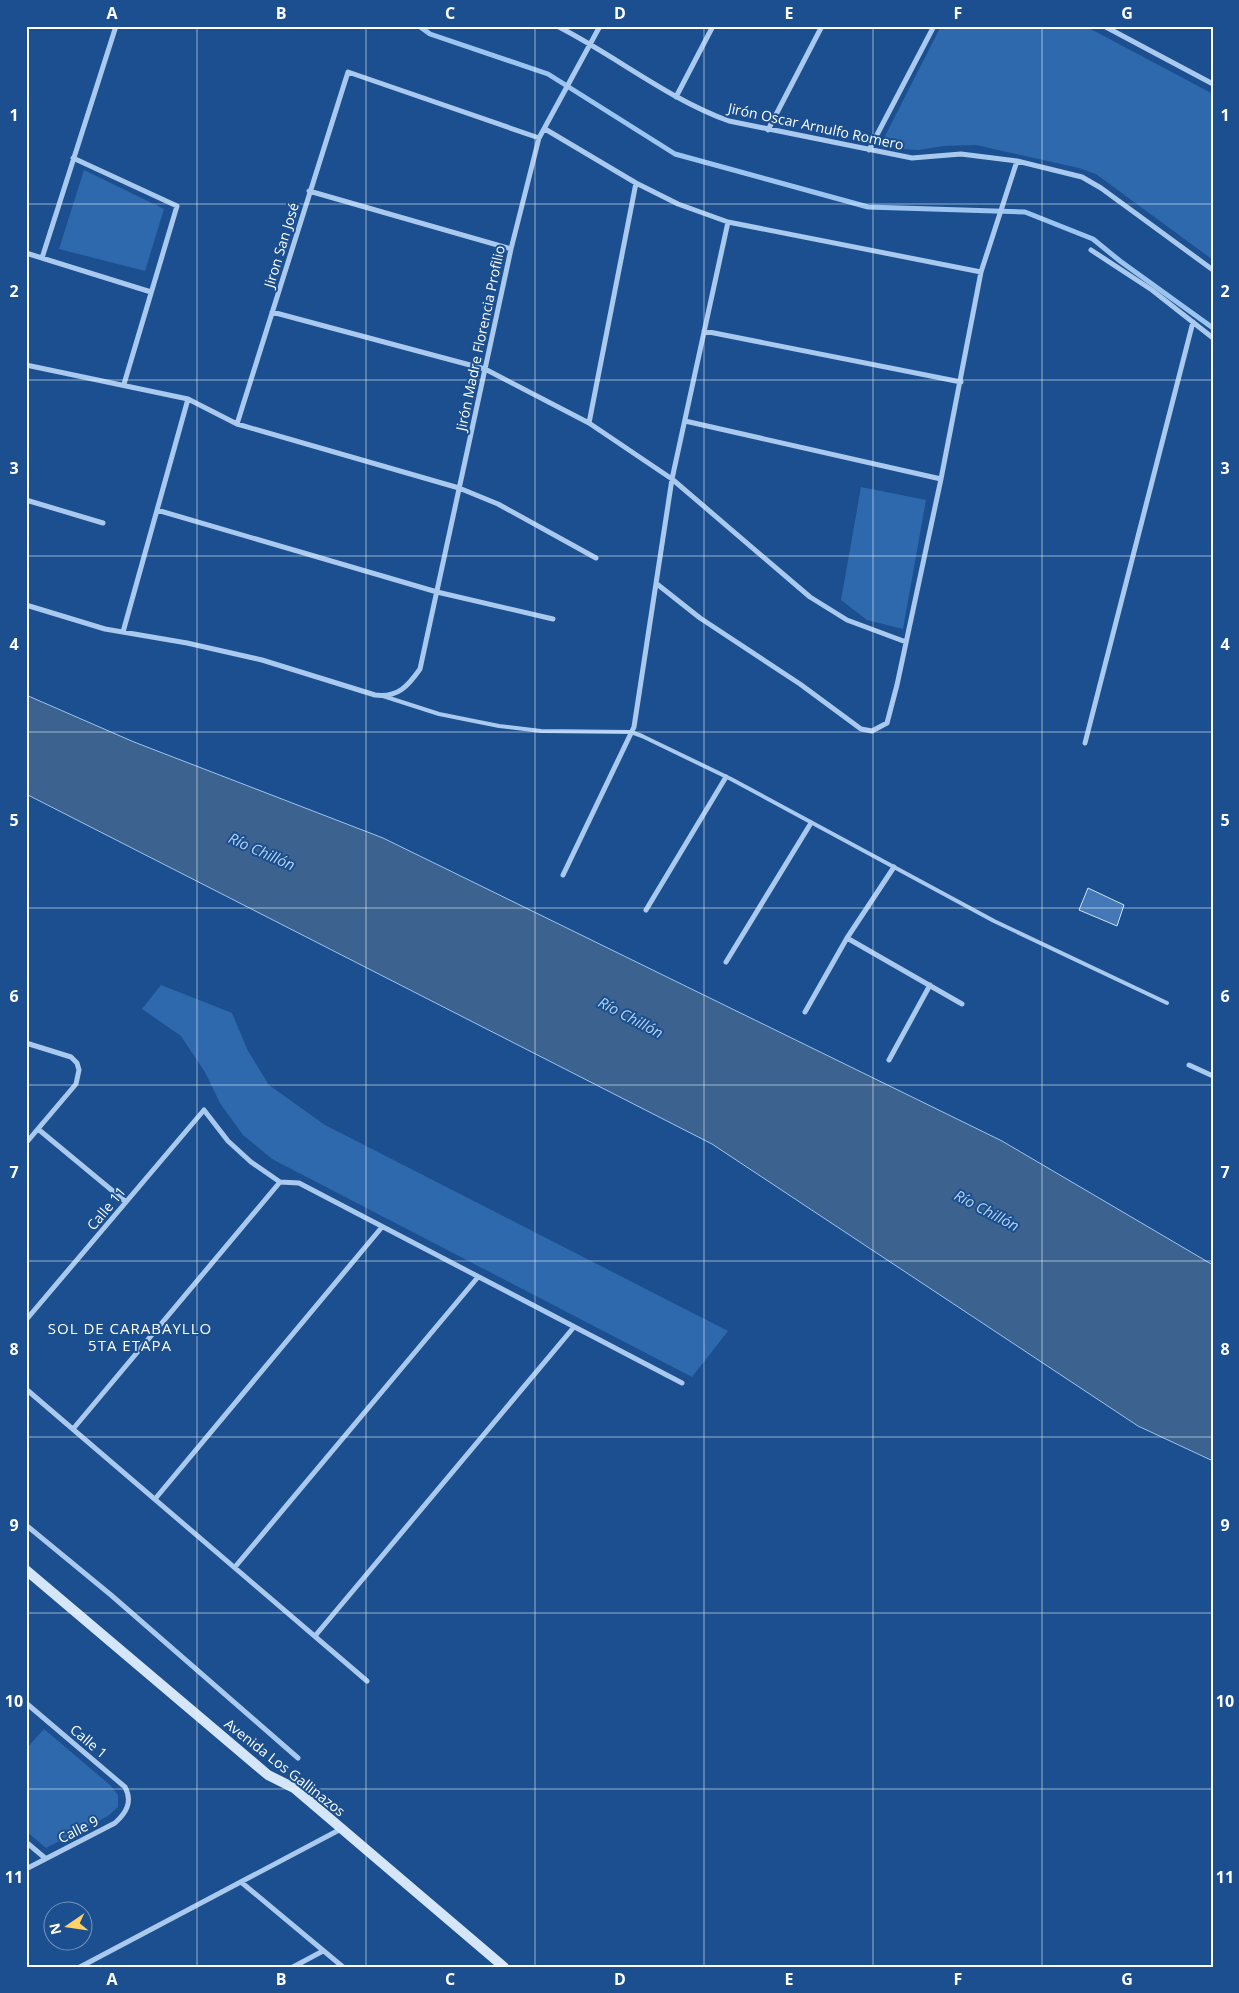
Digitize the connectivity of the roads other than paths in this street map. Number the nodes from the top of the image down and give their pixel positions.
1 (116, 26) edge
2 (557, 26) edge
3 (600, 26) edge
4 (713, 26) edge
5 (822, 26) edge
6 (934, 26) edge
7 (1104, 26) edge
8 (591, 43) junction
9 (1213, 84) edge
10 (676, 97) junction
11 (545, 129) junction
12 (768, 130) junction
13 (539, 138) junction
14 (869, 150) junction
15 (74, 158) junction
16 (1017, 161) junction
17 (636, 183) junction
18 (309, 191) junction
19 (728, 222) junction
20 (511, 249) junction
21 (1090, 250) dead end
22 (26, 254) edge
23 (42, 258) junction
24 (1213, 270) edge
25 (981, 272) junction
26 (151, 292) junction
27 (272, 312) junction
28 (1193, 322) junction
29 (704, 331) junction
30 (1213, 338) edge
31 (26, 365) edge
32 (485, 369) junction
33 (960, 382) junction
34 (124, 384) junction
35 (188, 399) junction
36 (685, 421) junction
37 (589, 423) junction
38 (237, 424) junction
39 (672, 479) junction
40 (941, 479) junction
41 (459, 488) junction
42 (26, 500) edge
43 (158, 510) junction
44 (103, 523) dead end
45 (596, 558) dead end
46 (657, 584) junction
47 (436, 592) junction
48 (26, 605) edge
49 (553, 619) dead end
50 (123, 632) junction
51 (906, 642) junction
52 (383, 696) junction
53 (631, 732) junction
54 (1085, 743) dead end
55 (726, 777) junction
56 (811, 823) junction
57 (894, 867) junction
58 (563, 875) dead end
59 (646, 910) dead end
60 (847, 938) junction
61 (726, 962) dead end
62 (930, 985) junction
63 (1167, 1003) dead end
64 (962, 1004) dead end
65 (805, 1012) dead end
66 (26, 1044) edge
67 (889, 1060) dead end
68 (1189, 1065) dead end
69 (1213, 1076) edge
70 (38, 1129) junction
71 (26, 1143) edge
72 (280, 1182) junction
73 (126, 1202) junction
74 (382, 1227) junction
75 (478, 1277) junction
76 (26, 1320) edge
77 (574, 1327) junction
78 (682, 1383) dead end
79 (26, 1389) edge
80 (73, 1429) junction
81 (155, 1499) junction
82 (26, 1525) edge
83 (235, 1568) junction
84 (26, 1570) edge
85 (315, 1636) junction
86 (367, 1682) dead end
87 (26, 1703) edge
88 (298, 1758) dead end
89 (129, 1801) joint
90 (341, 1828) junction
91 (26, 1842) edge
92 (45, 1858) junction
93 (26, 1869) edge
94 (241, 1882) junction
95 (323, 1951) junction
96 (80, 1967) edge
97 (293, 1967) edge
98 (343, 1967) edge
99 (504, 1967) edge

1 - 15 street
2 - 8 street, Jirón Oscar Arnulfo Romero
3 - 8 street, Jirón Madre Florencia Profilio
4 - 10 street
5 - 12 street
6 - 14 street
7 - 9 street
8 - 10 street, Jirón Oscar Arnulfo Romero
8 - 11 street, Jirón Madre Florencia Profilio
10 - 12 street, Jirón Oscar Arnulfo Romero
11 - 13 street, Jirón Madre Florencia Profilio
11 - 17 street
12 - 14 street, Jirón Oscar Arnulfo Romero
13 - 18 street, Jiron San José
13 - 20 street, Jirón Madre Florencia Profilio
14 - 16 street, Jirón Oscar Arnulfo Romero
15 - 23 street
15 - 26 street
16 - 24 street, Jirón Oscar Arnulfo Romero
16 - 25 street
17 - 19 street
17 - 37 street
18 - 20 street
18 - 27 street, Jiron San José
19 - 25 street
19 - 29 street
20 - 32 street, Jirón Madre Florencia Profilio
21 - 28 street
22 - 23 street
23 - 26 street
25 - 33 street
26 - 34 street
27 - 32 street
27 - 38 street, Jiron San José
28 - 30 street
28 - 54 street
29 - 33 street
29 - 36 street
31 - 34 street
32 - 37 street
32 - 41 street, Jirón Madre Florencia Profilio
33 - 40 street
34 - 35 street
35 - 38 street
35 - 43 street
36 - 39 street
36 - 40 street
37 - 39 street
38 - 41 street
39 - 46 street
39 - 51 street
40 - 51 street
41 - 45 street
41 - 47 street, Jirón Madre Florencia Profilio
42 - 44 street
43 - 47 street
43 - 50 street
46 - 51 street
46 - 53 street
47 - 49 street
47 - 52 street, Jirón Madre Florencia Profilio
48 - 50 street
50 - 52 street
52 - 53 lane
53 - 55 lane
53 - 58 street
55 - 56 lane
55 - 59 street
56 - 57 lane
56 - 61 street
57 - 60 street
57 - 63 lane
60 - 62 street
60 - 65 street
62 - 64 street
62 - 67 street
66 - 70 street
68 - 69 street
70 - 71 street
70 - 73 street
72 - 73 street, Calle 11
72 - 74 street
72 - 80 street
73 - 76 street, Calle 11
74 - 75 street
74 - 81 street
75 - 77 street
75 - 83 street
77 - 78 street
77 - 85 street
79 - 80 street
80 - 81 street
81 - 83 street
82 - 88 street
83 - 85 street
84 - 90 street, Avenida Los Gallinazos
85 - 86 street
87 - 89 street, Calle 1
89 - 92 street, Calle 9
90 - 94 street
90 - 99 street, Avenida Los Gallinazos
91 - 92 street
92 - 93 street, Calle 9
94 - 95 street
94 - 96 street
95 - 97 street
95 - 98 street

